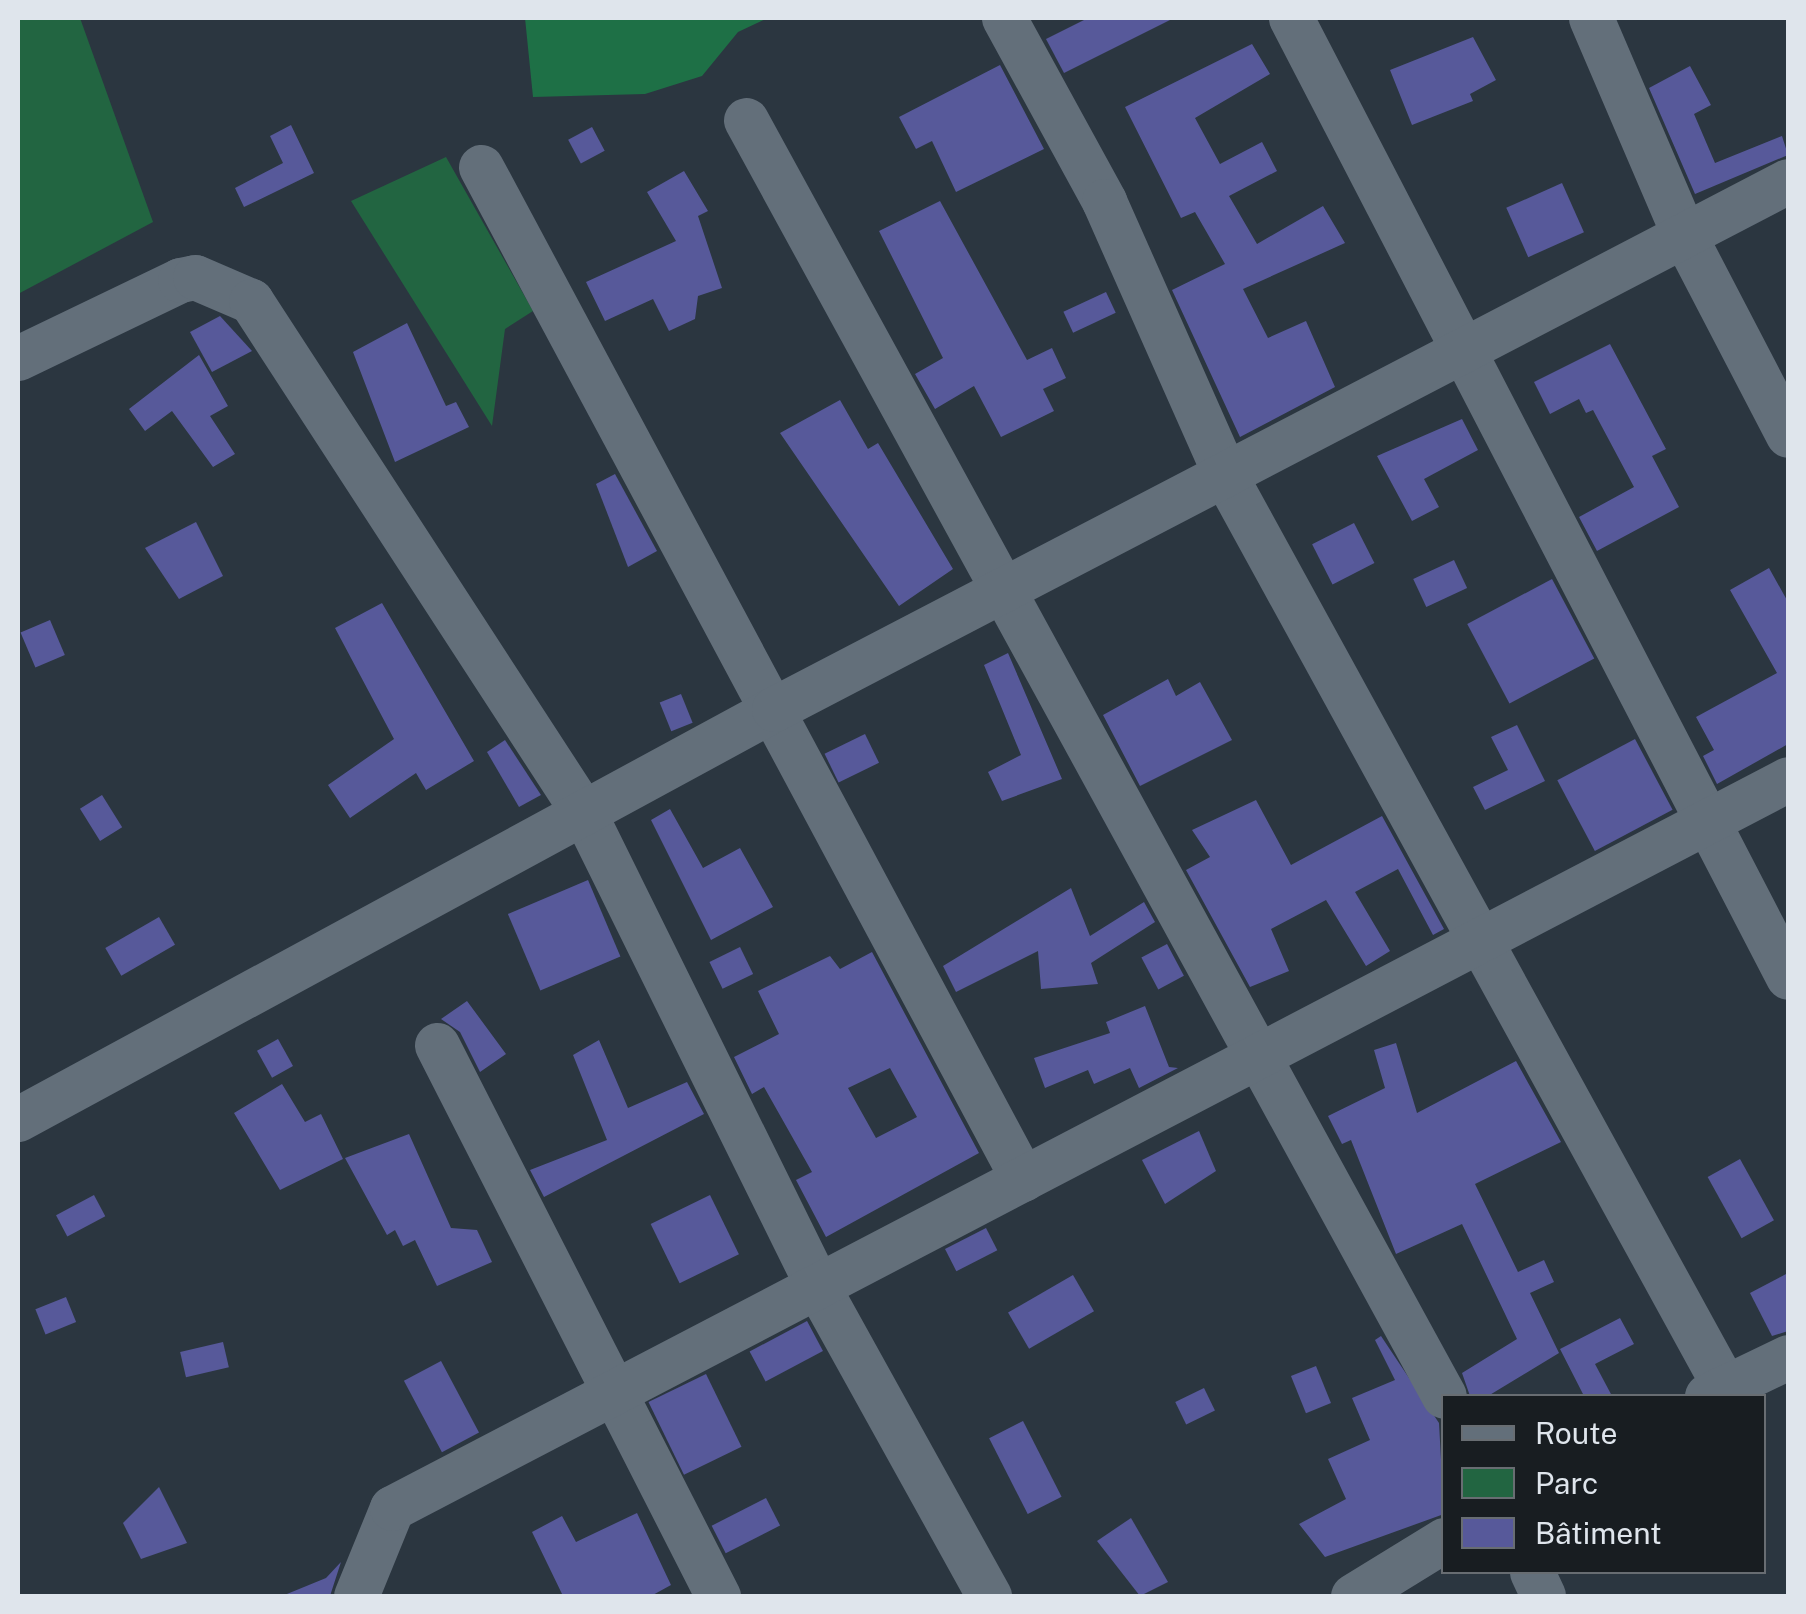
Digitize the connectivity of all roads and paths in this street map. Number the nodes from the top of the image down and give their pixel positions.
1 (1004, 18) edge
2 (1291, 18) edge
3 (1591, 18) edge
4 (746, 120) dead end
5 (481, 167) dead end
6 (1788, 181) edge
7 (1685, 237) junction
8 (1465, 354) junction
9 (18, 358) edge
10 (1788, 435) edge
11 (1228, 478) junction
12 (1007, 588) junction
13 (774, 709) junction
14 (1788, 779) edge
15 (585, 815) junction
16 (1710, 820) junction
17 (1486, 937) junction
18 (1788, 977) edge
19 (436, 1046) dead end
20 (1253, 1054) junction
21 (18, 1119) edge
22 (1023, 1180) junction
23 (820, 1291) junction
24 (1788, 1357) edge
25 (1716, 1392) edge
26 (1443, 1394) edge
27 (614, 1398) junction
28 (1441, 1542) edge
29 (356, 1596) edge
30 (718, 1596) edge
31 (988, 1596) edge
32 (1353, 1596) edge

1 - 11 street
2 - 8 street
3 - 7 street
4 - 12 street
5 - 13 street
6 - 7 street
7 - 8 street
7 - 10 street
8 - 11 street
8 - 16 street
9 - 15 street
11 - 12 street
11 - 17 street
12 - 13 street
12 - 20 street
13 - 15 street
13 - 22 street
14 - 16 street
15 - 21 street
15 - 23 street
16 - 17 street
16 - 18 street
17 - 20 street
17 - 25 street
19 - 27 street
20 - 22 street
20 - 26 street
22 - 23 street
23 - 27 street
23 - 31 street
24 - 25 street
27 - 29 street
27 - 30 street
28 - 32 street

